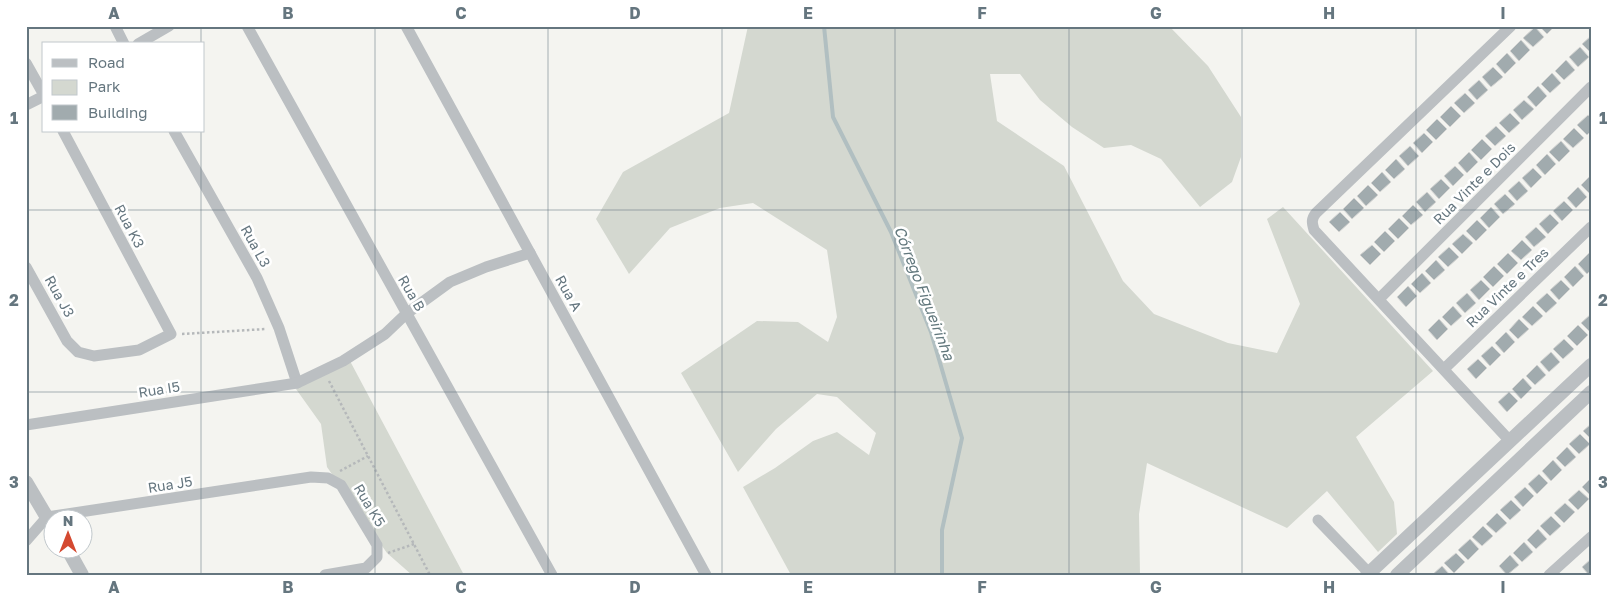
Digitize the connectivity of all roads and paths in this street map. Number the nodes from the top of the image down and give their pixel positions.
1 (114, 26) edge
2 (169, 26) edge
3 (247, 26) edge
4 (406, 26) edge
5 (1511, 26) edge
6 (123, 42) edge
7 (141, 42) edge
8 (26, 63) edge
9 (1591, 87) edge
10 (42, 91) edge
11 (42, 96) edge
12 (26, 105) edge
13 (64, 132) edge
14 (175, 132) edge
15 (1591, 227) edge
16 (530, 253) junction
17 (26, 267) edge
18 (1379, 299) junction
19 (406, 314) junction
20 (280, 328) junction
21 (171, 334) junction
22 (1591, 365) edge
23 (1444, 369) junction
24 (324, 370) junction
25 (297, 383) junction
26 (1591, 392) edge
27 (26, 425) edge
28 (1510, 441) junction
29 (368, 456) junction
30 (328, 478) junction
31 (26, 482) edge
32 (42, 509) edge
33 (92, 515) edge
34 (1318, 520) dead end
35 (42, 528) edge
36 (1591, 537) edge
37 (26, 541) edge
38 (414, 544) junction
39 (377, 557) junction
40 (73, 558) edge
41 (1368, 574) edge
42 (82, 575) edge
43 (325, 575) edge
44 (430, 575) edge
45 (552, 575) edge
46 (706, 575) edge
47 (1397, 575) edge
48 (1549, 575) edge

1 - 6 street
2 - 7 street
3 - 19 street, Rua B
4 - 16 street, Rua A
5 - 18 street
8 - 10 street
9 - 18 street, Rua Vinte e Dois
11 - 12 street
13 - 21 street, Rua K3
14 - 20 street, Rua L3
15 - 23 street, Rua Vinte e Tres
16 - 19 street, Rua I5
16 - 46 street, Rua A
17 - 21 street, Rua J3
18 - 23 street
19 - 24 street, Rua I5
19 - 45 street, Rua B
20 - 21 path
20 - 25 street, Rua L3
22 - 28 street
23 - 28 street
24 - 25 street, Rua I5
24 - 29 path
25 - 27 street, Rua I5
26 - 47 street
28 - 41 street
29 - 30 path
29 - 38 path
30 - 33 street, Rua J5
30 - 39 street, Rua K5
31 - 32 street
34 - 41 street
35 - 37 street
36 - 48 street
38 - 39 path
38 - 44 path
39 - 43 street
40 - 42 street

